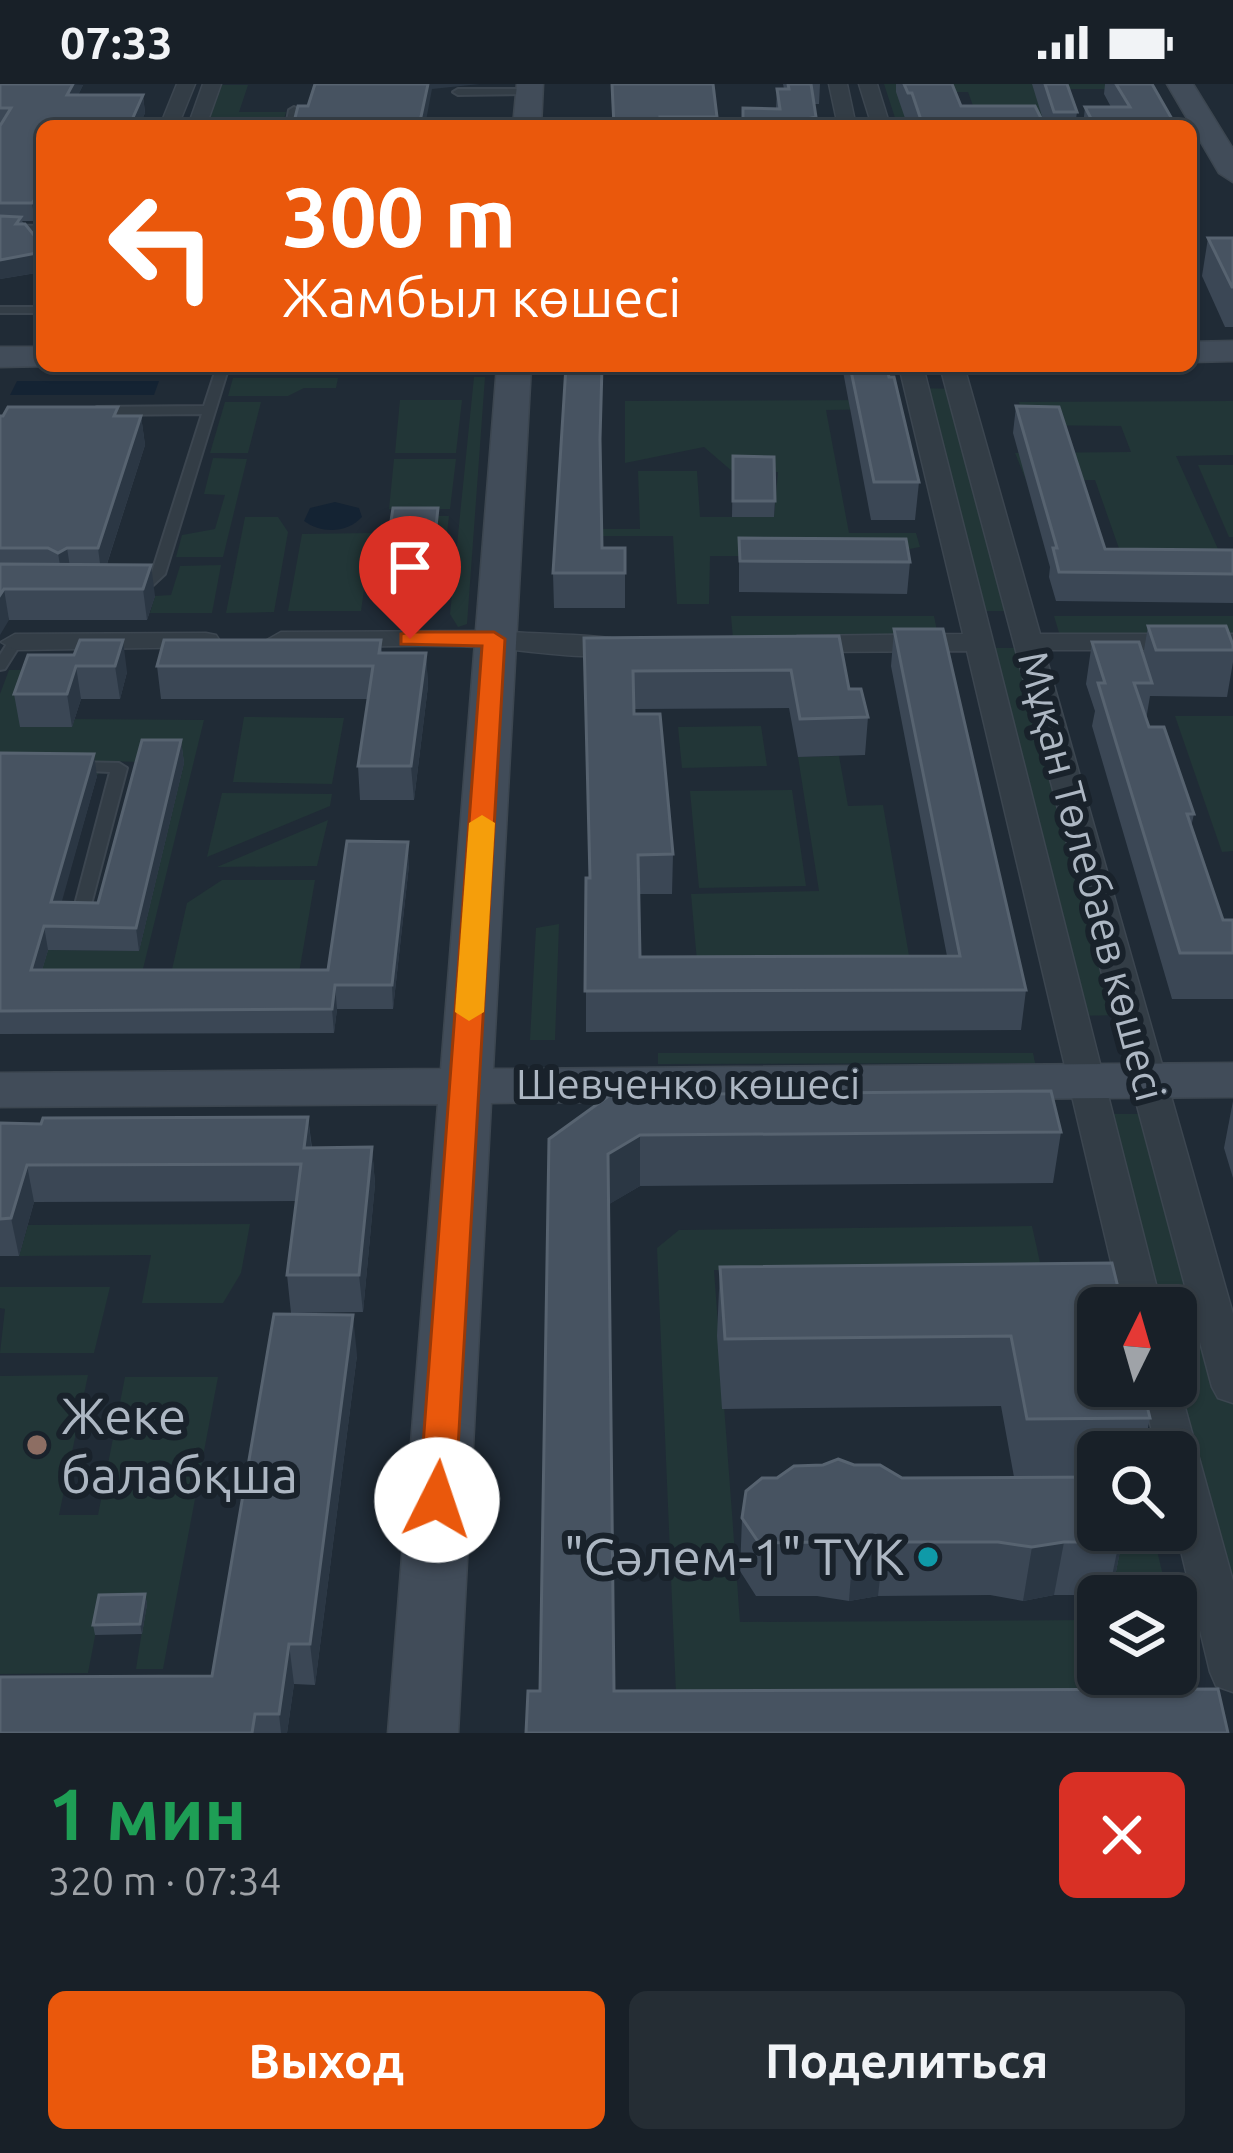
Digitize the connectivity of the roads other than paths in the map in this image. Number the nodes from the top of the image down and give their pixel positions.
1 (185, 84) edge
2 (212, 84) edge
3 (838, 84) edge
4 (868, 84) edge
5 (1180, 84) edge
6 (530, 88) edge
7 (458, 92) dead end
8 (294, 110) edge
9 (171, 120) edge
10 (199, 120) edge
11 (292, 120) edge
12 (527, 120) edge
13 (846, 120) edge
14 (879, 120) edge
15 (1230, 165) edge
16 (0, 228) edge
17 (36, 229) edge
18 (0, 310) edge
19 (36, 310) edge
20 (1197, 352) edge
21 (1233, 352) edge
22 (0, 357) edge
23 (36, 357) edge
24 (221, 372) edge
25 (514, 372) edge
26 (911, 372) edge
27 (954, 372) edge
28 (209, 410) junction
29 (77, 411) edge
30 (122, 588) edge
31 (494, 639) junction
32 (658, 639) edge
33 (975, 642) junction
34 (1030, 642) junction
35 (1233, 642) edge
36 (763, 644) edge
37 (8, 654) edge
38 (47, 766) edge
39 (80, 916) edge
40 (1233, 1080) edge
41 (1085, 1081) junction
42 (1146, 1081) junction
43 (465, 1085) junction
44 (0, 1090) edge
45 (1137, 1287) edge
46 (1233, 1387) edge
47 (1167, 1407) edge
48 (1233, 1672) edge
49 (422, 1733) edge

1 - 9 street
2 - 10 street
3 - 13 street
4 - 14 street
5 - 15 main road
6 - 7 lane
6 - 12 main road
8 - 11 lane
16 - 17 lane
18 - 19 lane
20 - 21 main road
22 - 23 main road
24 - 28 lane
25 - 31 main road
26 - 33 street, Мұқан Төлебаев көшесі
27 - 34 street, Мұқан Төлебаев көшесі
28 - 29 lane
28 - 30 lane
31 - 32 street
31 - 37 street
31 - 43 main road
33 - 36 street
33 - 41 street, Мұқан Төлебаев көшесі
34 - 35 street
34 - 42 street, Мұқан Төлебаев көшесі
38 - 39 lane
40 - 42 main road, Шевченко көшесі
41 - 42 main road, Шевченко көшесі
41 - 43 main road, Шевченко көшесі
41 - 45 street, Мұқан Төлебаев көшесі
42 - 46 street, Мұқан Төлебаев көшесі
43 - 44 main road, Шевченко көшесі
43 - 49 main road
47 - 48 street

